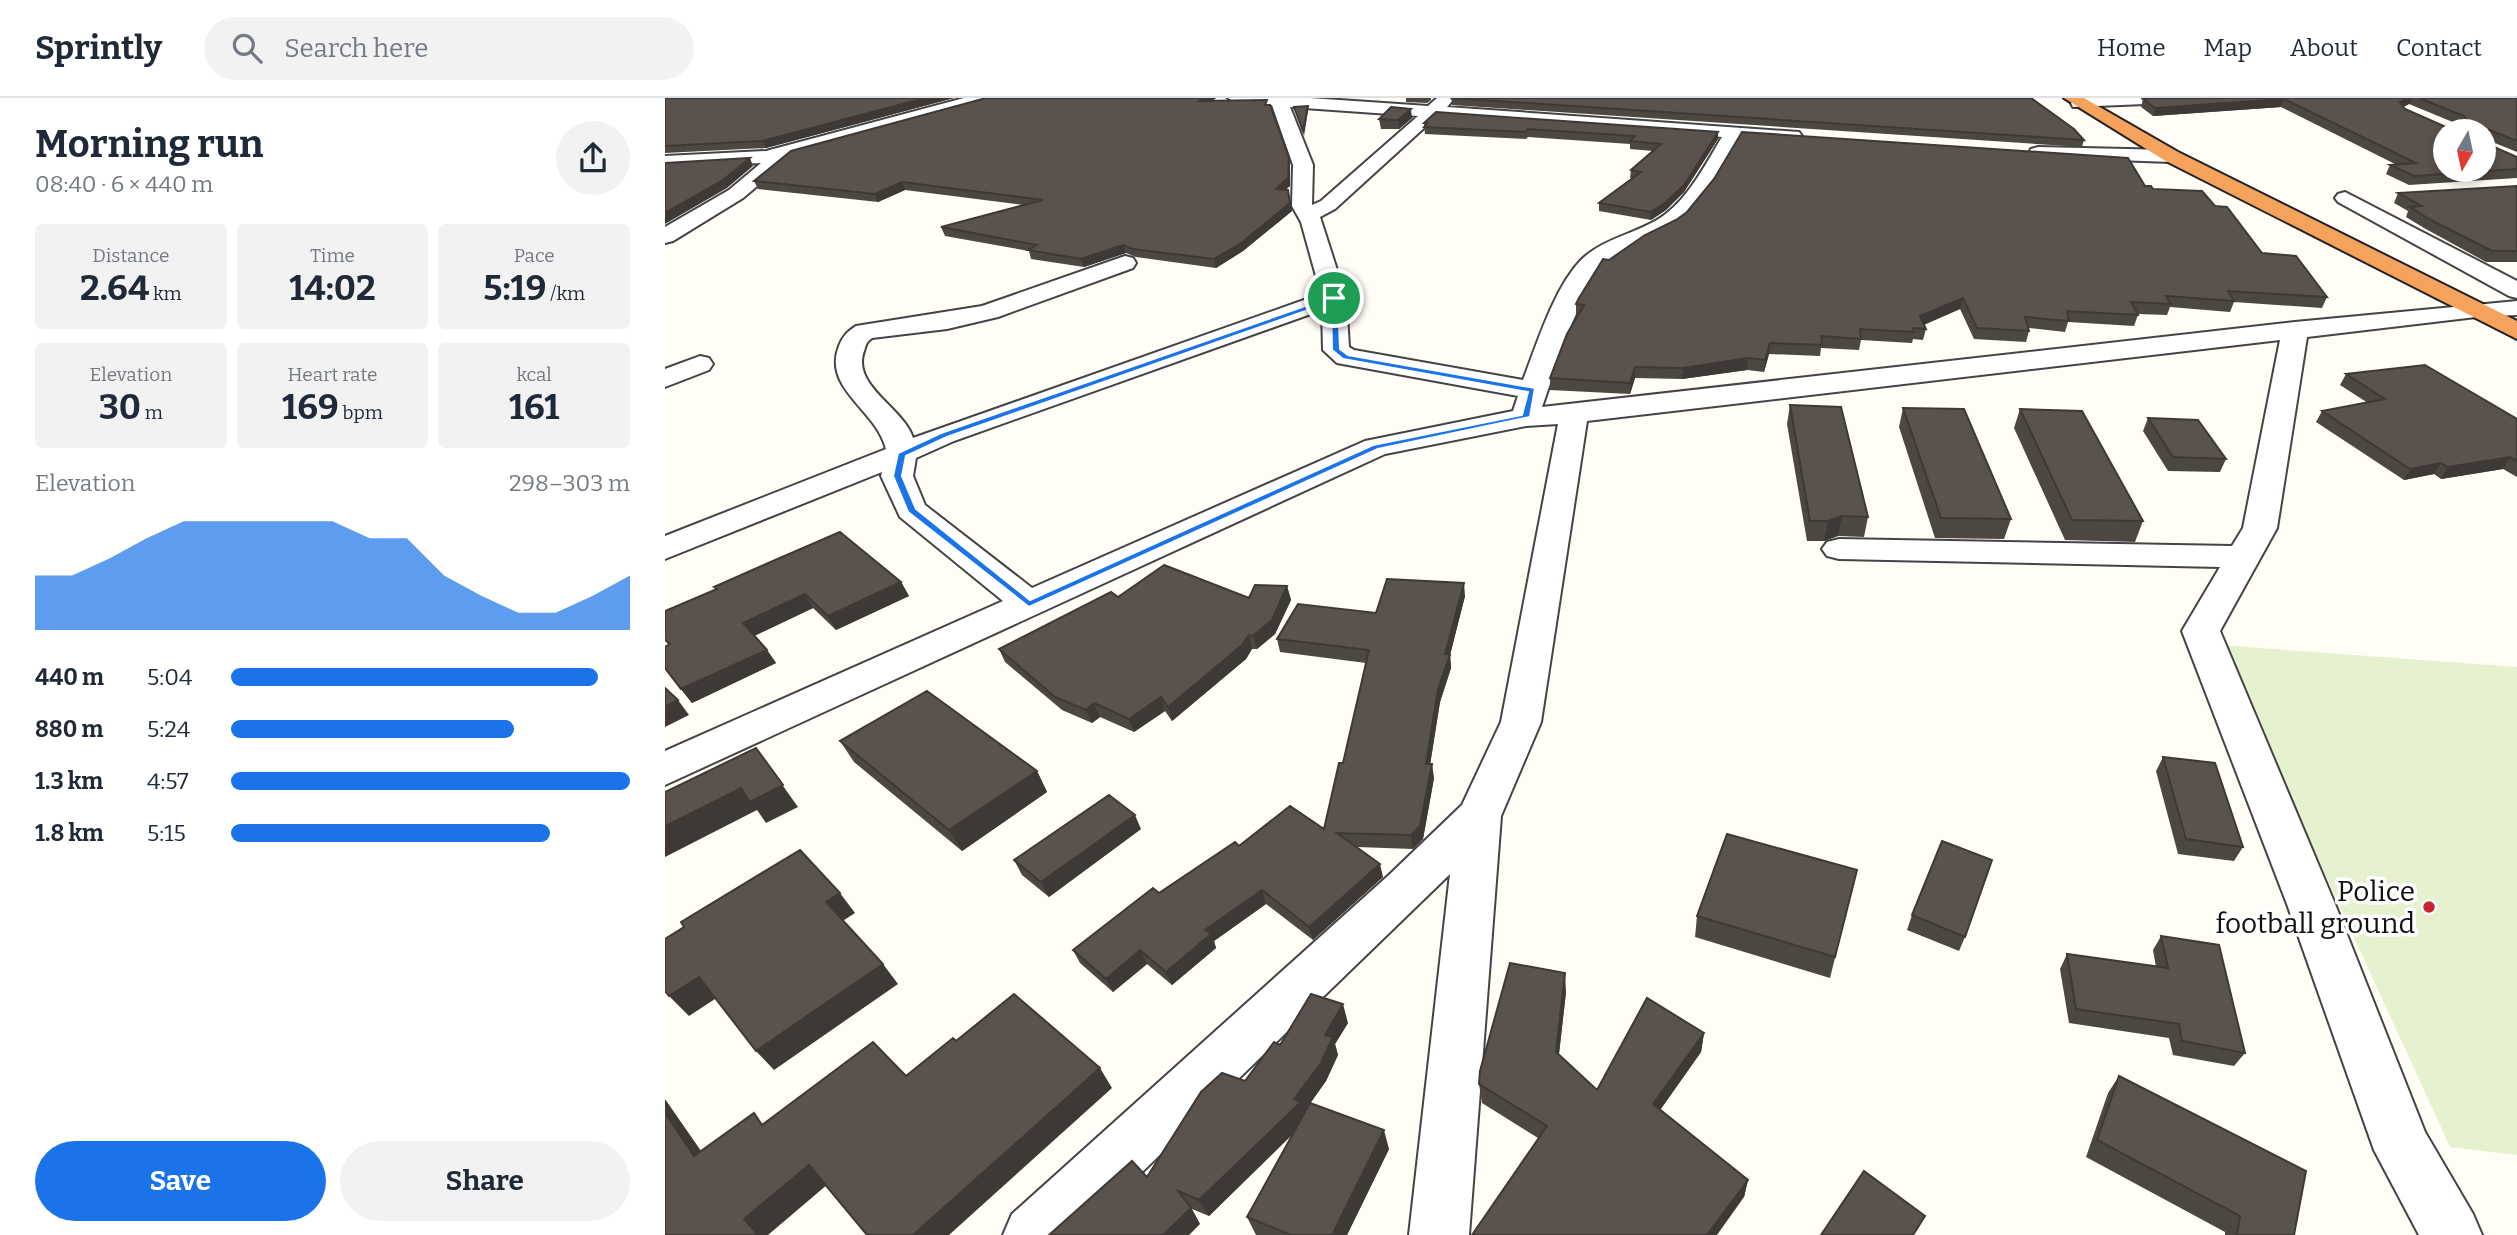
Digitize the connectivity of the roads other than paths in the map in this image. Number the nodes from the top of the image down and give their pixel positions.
1 (983, 98) edge
2 (1236, 98) edge
3 (1449, 98) edge
4 (2169, 98) edge
5 (2133, 99) edge
6 (1279, 101) junction
7 (2076, 101) edge
8 (1432, 111) junction
9 (1645, 111) edge
10 (1628, 125) junction
11 (1734, 132) junction
12 (1814, 138) edge
13 (2016, 151) edge
14 (786, 152) junction
15 (2171, 156) junction
16 (665, 162) edge
17 (2386, 196) dead end
18 (1308, 215) junction
19 (665, 236) edge
20 (1125, 263) dead end
21 (2517, 291) edge
22 (1334, 298) junction
23 (2517, 307) edge
24 (2476, 310) junction
25 (2295, 330) junction
26 (2517, 331) edge
27 (700, 364) dead end
28 (665, 379) edge
29 (1529, 404) junction
30 (1574, 414) junction
31 (902, 454) junction
32 (665, 549) edge
33 (1839, 550) dead end
34 (2244, 557) junction
35 (1029, 604) junction
36 (665, 769) edge
37 (1479, 816) junction
38 (1033, 1235) edge
39 (1439, 1235) edge
40 (2452, 1235) edge

1 - 14 street
2 - 6 street
3 - 8 street
4 - 5 street
5 - 7 street
6 - 8 street
6 - 18 street
7 - 15 highway
8 - 10 street
8 - 18 street
9 - 10 street
10 - 11 street
11 - 12 street
11 - 29 street
13 - 15 street
14 - 16 street
14 - 19 street
15 - 24 highway
17 - 21 street
18 - 22 street
20 - 31 street
22 - 29 street
22 - 31 street
23 - 24 street
24 - 25 street
24 - 26 highway
25 - 30 street
25 - 34 street
27 - 28 street
29 - 30 street
29 - 35 street
30 - 37 street
31 - 32 street
31 - 35 street
33 - 34 street
34 - 40 street
35 - 36 street
37 - 38 street
37 - 39 street

